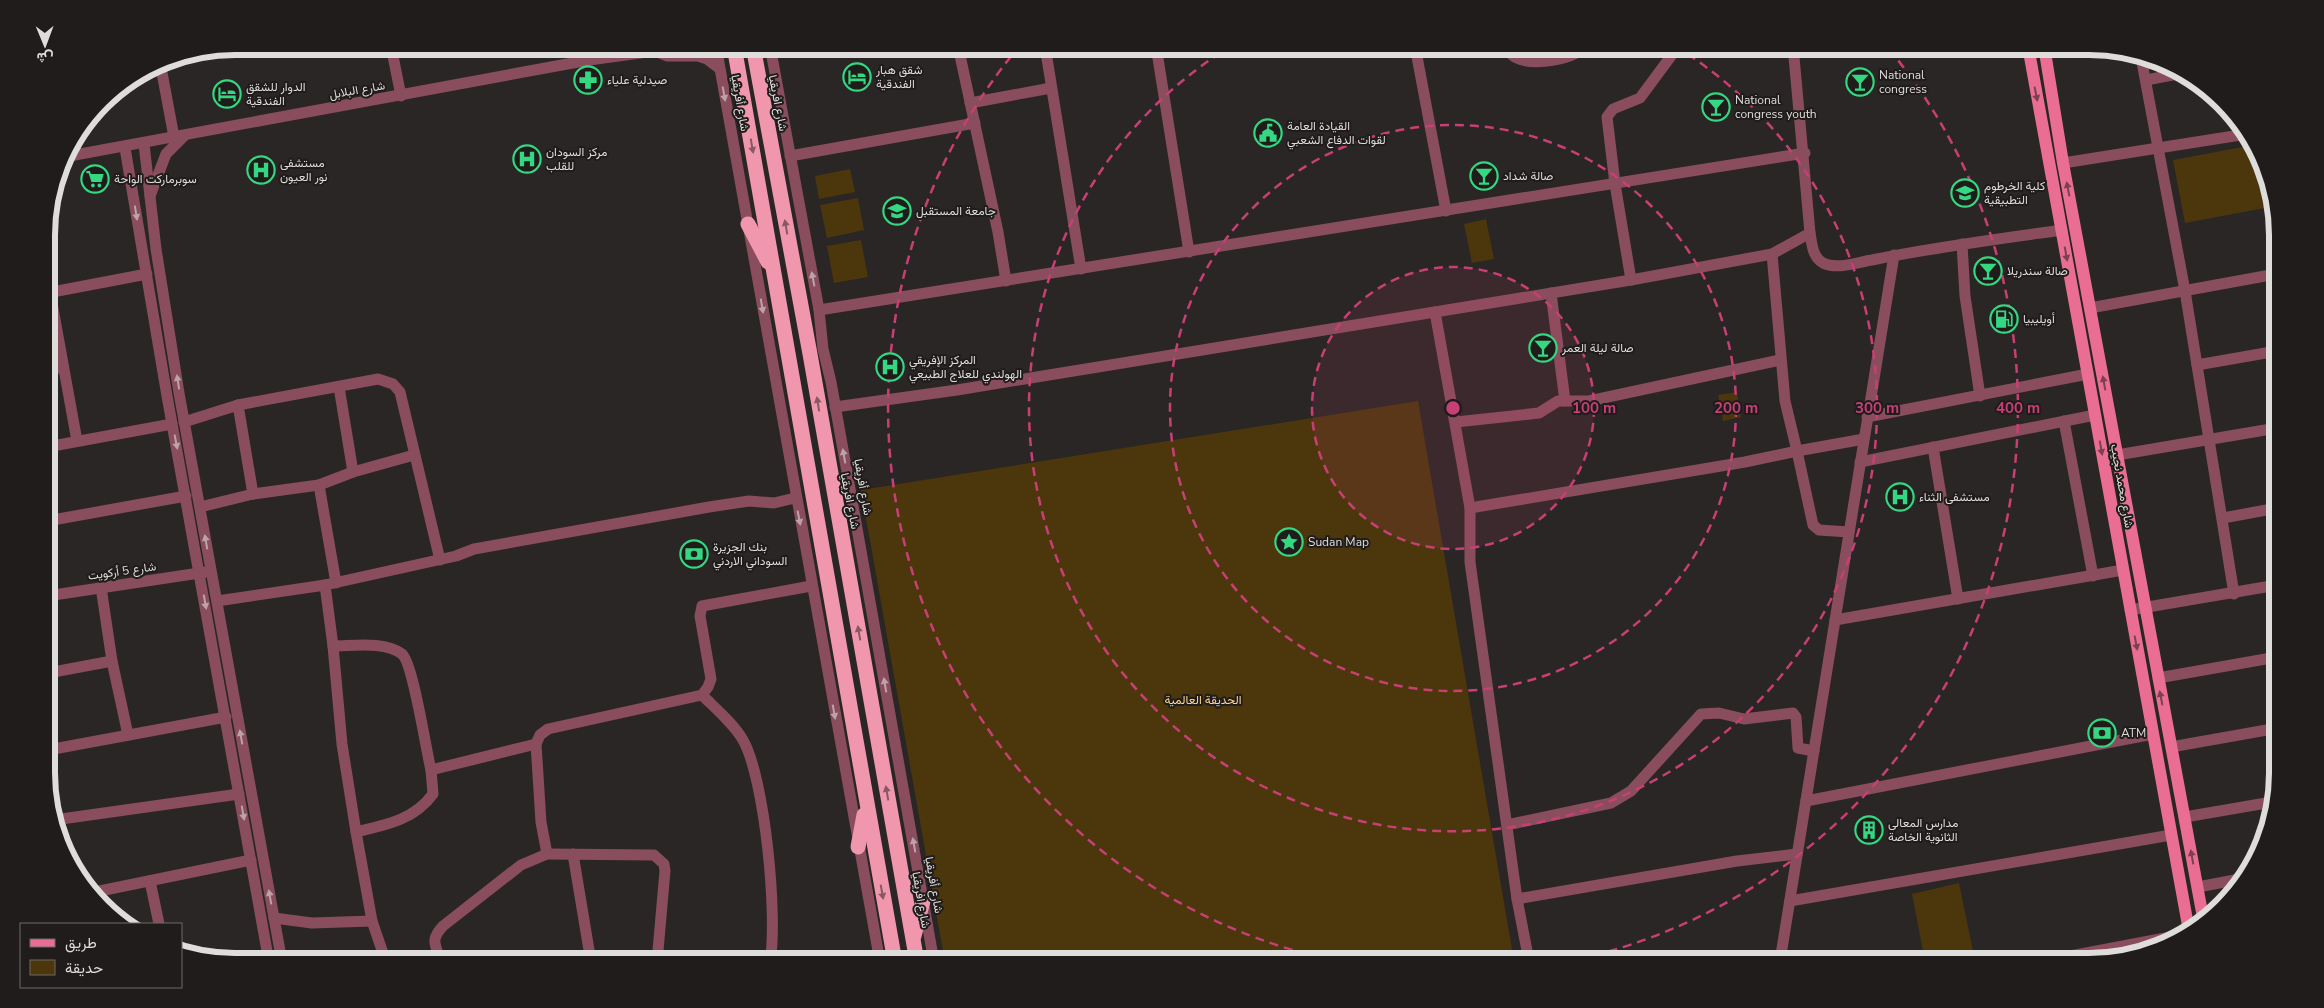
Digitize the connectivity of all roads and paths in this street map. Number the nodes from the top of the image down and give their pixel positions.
1 (393, 55) edge
2 (588, 55) edge
3 (619, 55) edge
4 (665, 55) edge
5 (717, 55) edge
6 (736, 55) edge
7 (755, 55) edge
8 (772, 55) edge
9 (960, 55) edge
10 (1046, 55) edge
11 (1157, 55) edge
12 (1417, 55) edge
13 (1514, 55) edge
14 (1567, 55) edge
15 (1671, 55) edge
16 (1794, 55) edge
17 (2030, 55) edge
18 (2045, 55) edge
19 (589, 60) junction
20 (2143, 64) edge
21 (719, 68) junction
22 (162, 71) edge
23 (2171, 75) edge
24 (2146, 80) junction
25 (1052, 88) junction
26 (401, 96) junction
27 (970, 103) junction
28 (975, 124) junction
29 (2239, 135) edge
30 (180, 136) junction
31 (144, 144) junction
32 (125, 148) junction
33 (2159, 148) junction
34 (1805, 153) junction
35 (74, 156) edge
36 (790, 156) junction
37 (2063, 163) junction
38 (1615, 184) junction
39 (150, 198) junction
40 (1446, 211) junction
41 (748, 224) junction
42 (2062, 230) junction
43 (1810, 233) junction
44 (1962, 244) junction
45 (1189, 252) junction
46 (1772, 254) junction
47 (1894, 255) junction
48 (1081, 269) junction
49 (147, 274) junction
50 (775, 274) junction
51 (2269, 275) edge
52 (1631, 280) junction
53 (1006, 281) junction
54 (2185, 291) junction
55 (55, 292) edge
56 (1551, 293) junction
57 (2090, 308) junction
58 (819, 310) junction
59 (1435, 312) junction
60 (55, 328) edge
61 (817, 352) junction
62 (2269, 352) edge
63 (1780, 360) junction
64 (2197, 365) junction
65 (63, 367) junction
66 (55, 368) edge
67 (2088, 374) junction
68 (339, 387) junction
69 (1980, 396) junction
70 (1565, 401) junction
71 (238, 405) junction
72 (836, 407) junction
73 (2095, 415) junction
74 (1867, 417) junction
75 (2064, 421) junction
76 (184, 422) junction
77 (1456, 422) junction
78 (172, 424) junction
79 (2269, 429) edge
80 (1864, 439) junction
81 (2210, 440) junction
82 (77, 441) junction
83 (55, 445) edge
84 (1933, 447) junction
85 (1797, 451) junction
86 (414, 454) junction
87 (2117, 455) junction
88 (1860, 462) junction
89 (353, 472) junction
90 (319, 485) junction
91 (254, 494) junction
92 (186, 496) junction
93 (795, 498) junction
94 (200, 507) junction
95 (1470, 508) junction
96 (2269, 509) edge
97 (2223, 518) junction
98 (55, 520) edge
99 (1849, 532) junction
100 (440, 560) junction
101 (2123, 570) junction
102 (205, 572) junction
103 (849, 576) junction
104 (2093, 576) junction
105 (829, 581) junction
106 (330, 584) junction
107 (811, 586) junction
108 (101, 587) junction
109 (2269, 587) edge
110 (2234, 594) junction
111 (55, 595) edge
112 (1958, 599) junction
113 (217, 601) junction
114 (854, 602) junction
115 (2145, 608) junction
116 (2130, 610) junction
117 (834, 618) junction
118 (1835, 620) junction
119 (333, 646) junction
120 (2269, 658) edge
121 (112, 661) junction
122 (55, 672) edge
123 (2158, 678) junction
124 (702, 695) junction
125 (226, 717) junction
126 (2269, 730) edge
127 (2153, 734) junction
128 (128, 735) junction
129 (536, 744) junction
130 (2171, 748) junction
131 (55, 749) edge
132 (1814, 751) junction
133 (431, 770) junction
134 (239, 794) junction
135 (1806, 801) junction
136 (866, 803) junction
137 (2266, 803) edge
138 (2185, 817) junction
139 (61, 819) edge
140 (1507, 825) junction
141 (356, 832) junction
142 (2172, 836) junction
143 (858, 847) junction
144 (546, 854) junction
145 (573, 854) junction
146 (1797, 854) junction
147 (251, 860) junction
148 (2234, 880) edge
149 (150, 881) junction
150 (2198, 887) junction
151 (99, 891) edge
152 (1517, 899) junction
153 (1790, 901) junction
154 (923, 902) junction
155 (2202, 913) edge
156 (274, 918) junction
157 (372, 921) junction
158 (159, 923) edge
159 (2188, 924) edge
160 (913, 940) junction
161 (2156, 940) edge
162 (267, 953) edge
163 (280, 953) edge
164 (383, 953) edge
165 (438, 953) edge
166 (590, 953) edge
167 (659, 953) edge
168 (771, 953) edge
169 (878, 953) edge
170 (894, 953) edge
171 (915, 953) edge
172 (932, 953) edge
173 (1527, 953) edge
174 (1781, 953) edge
175 (2086, 953) edge

1 - 26 street
2 - 19 street
3 - 19 street, شارع البلابل
4 - 21 street, شارع البلابل
5 - 21 street, شارع أفريقيا
6 -> 50 highway
61 -> 7 highway, شارع افريقيا
8 - 36 street, شارع أفريقيا
9 - 27 street
10 - 25 street
11 - 45 street
12 - 40 street
13 - 14 street
15 - 38 street
16 - 34 street
17 -> 42 main road, شارع محمد نجيب
18 - 37 main road, شارع محمد نجيب
19 - 26 street, شارع البلابل
20 - 24 street
21 -> 41 street, شارع أفريقيا
22 - 30 street
23 - 24 street
24 - 33 street
25 - 27 street
25 - 48 street
26 - 30 street, شارع البلابل
27 - 28 street
28 - 36 street
28 - 53 street
29 - 33 street
30 - 31 street, شارع البلابل
30 - 39 street
31 - 32 street, شارع البلابل
31 - 39 street
32 - 35 street, شارع البلابل
32 -> 49 street
33 - 37 street
33 - 54 street
34 - 38 street
34 - 43 street
58 -> 36 street, شارع أفريقيا
57 -> 37 main road, شارع محمد نجيب
38 - 40 street
38 - 52 street
76 -> 39 street
40 - 45 street
41 - 50 highway
41 -> 93 street, شارع أفريقيا
42 - 44 street
42 -> 67 main road, شارع محمد نجيب
43 - 46 street
43 - 47 street
44 - 47 street
44 - 69 street
45 - 48 street
46 - 52 street
46 - 63 street
47 - 74 street
48 - 53 street
49 - 55 street
49 - 78 street
50 - 105 highway
51 - 54 street
52 - 56 street
53 - 58 street
54 - 57 street
54 - 64 street
56 - 59 street
56 - 70 street
87 -> 57 main road, شارع محمد نجيب
58 - 61 street, شارع أفريقيا
59 - 72 street
59 - 77 street
60 - 65 street
61 - 72 street, شارع أفريقيا
103 -> 61 highway, شارع افريقيا
62 - 64 street
63 - 70 street
63 - 85 street
64 - 81 street
65 - 66 street
65 - 82 street
67 - 69 street
67 - 73 main road, شارع محمد نجيب
68 - 71 street
68 - 86 street
68 - 89 street
69 - 74 street
70 - 77 street
71 - 76 street
71 - 91 street
154 -> 72 street, شارع أفريقيا
73 - 75 street
73 -> 101 main road, شارع محمد نجيب
74 - 80 street
75 - 84 street
75 - 104 street
76 - 94 street
77 - 95 street
78 - 82 street
78 -> 92 street
79 - 81 street
80 - 85 street
80 - 88 street
81 - 87 street
81 - 97 street
82 - 83 street
84 - 88 street
84 - 112 street
85 - 95 street
85 - 99 street
86 - 89 street
86 - 100 street
87 - 115 main road, شارع محمد نجيب
88 - 99 street
89 - 90 street
90 - 91 street
90 - 106 street
91 - 94 street
92 - 98 street
92 - 102 street
93 - 100 street
93 -> 107 street, شارع أفريقيا
102 -> 94 street
95 - 140 street
96 - 97 street
97 - 110 street
99 - 118 street
100 - 106 street
101 - 104 street
101 - 116 main road, شارع محمد نجيب
102 - 108 street, شارع 5 أركويت
102 - 113 street
102 -> 125 street
103 - 105 highway
103 - 114 highway, شارع افريقيا
104 - 112 street
105 - 117 highway
106 - 113 street
106 - 119 street
107 - 124 street
107 -> 143 street, شارع أفريقيا
108 - 111 street, شارع 5 أركويت
108 - 121 street
109 - 110 street
110 - 115 street
112 - 118 street
156 -> 113 street
114 - 117 highway
160 -> 114 highway, شارع افريقيا
115 - 116 street
115 - 123 main road, شارع محمد نجيب
116 -> 127 main road, شارع محمد نجيب
117 - 136 highway
118 - 132 street
119 - 133 street
119 - 141 street
120 - 123 street
121 - 122 street
121 - 128 street
130 -> 123 main road, شارع محمد نجيب
124 - 129 street
124 - 168 street
125 - 128 street
125 - 134 street
126 - 130 street
127 - 135 street
127 - 142 main road, شارع محمد نجيب
128 - 131 street
129 - 133 street
129 - 144 street
130 - 138 main road, شارع محمد نجيب
132 - 135 street
132 - 140 street
133 - 141 street
134 - 139 street
134 -> 147 street
135 - 146 street
136 - 143 highway
136 -> 170 highway
137 - 138 street
150 -> 138 main road, شارع محمد نجيب
140 - 152 street
141 - 157 street
142 - 153 street
142 - 159 main road, شارع محمد نجيب
143 - 169 street, شارع أفريقيا
144 - 145 street
144 - 165 street
145 - 166 street
145 - 167 street
146 - 152 street
146 - 153 street
147 - 149 street
147 - 162 street
148 - 150 street
149 - 151 street
149 - 158 street
150 - 155 main road, شارع محمد نجيب
152 - 173 street
153 - 174 street
154 - 160 highway
154 - 172 street, شارع أفريقيا
156 - 157 street
156 - 163 street
157 - 164 street
160 - 171 highway, شارع افريقيا
161 - 175 street

